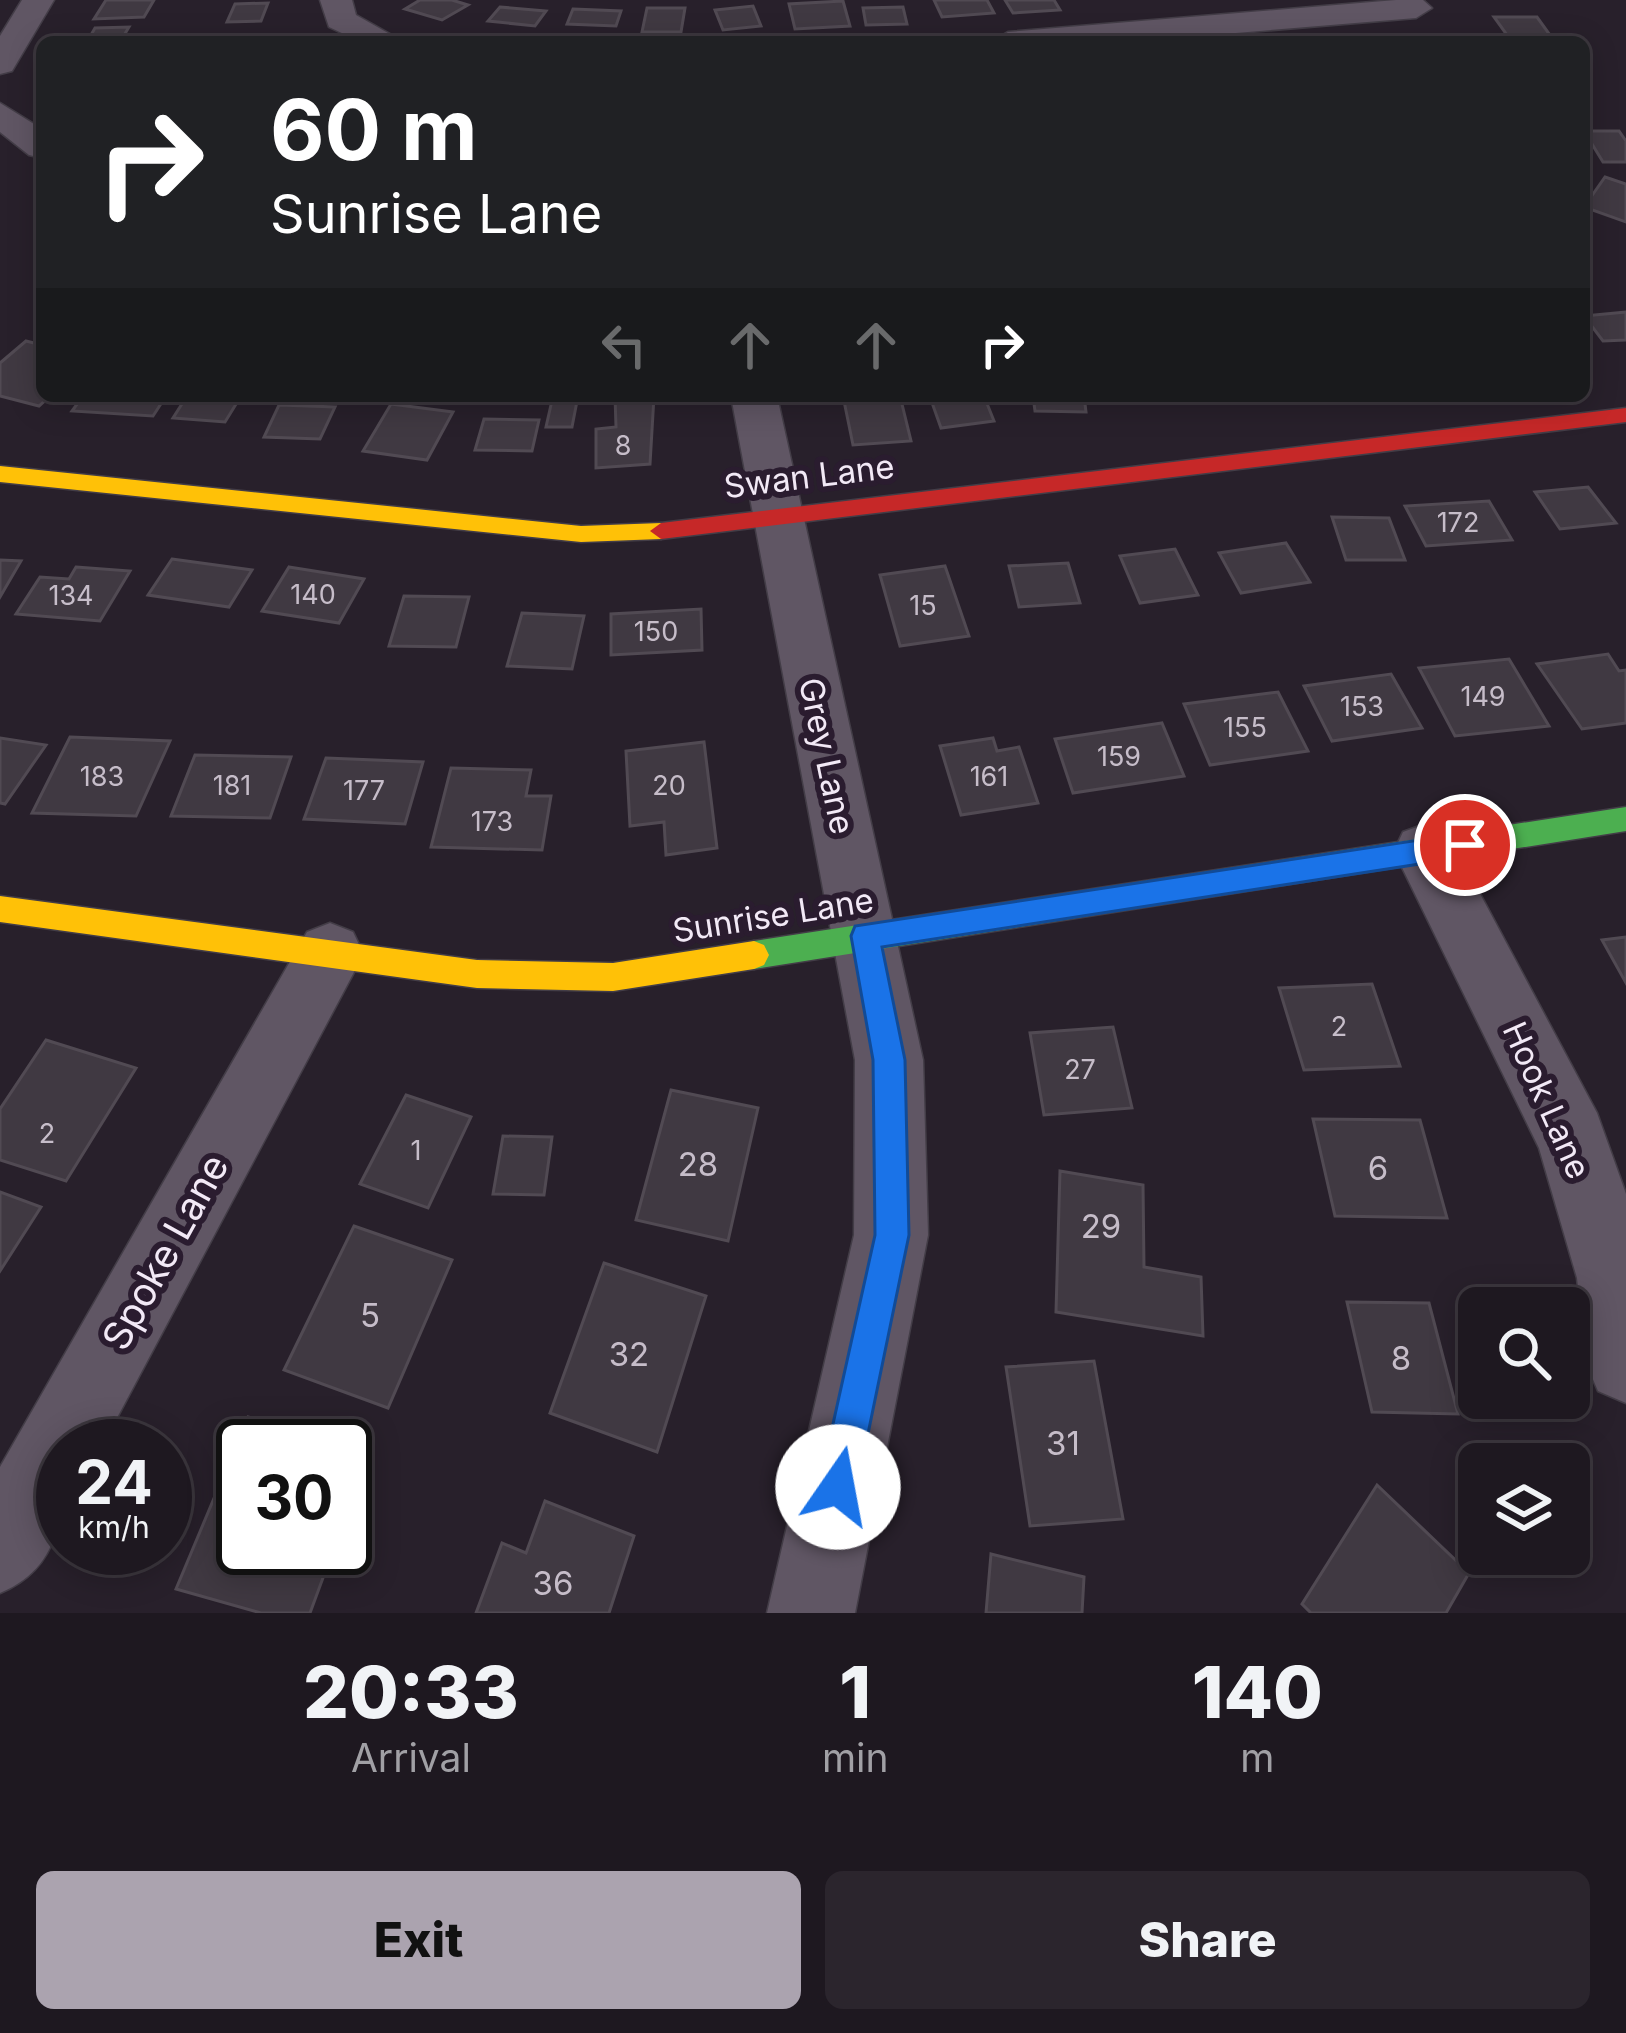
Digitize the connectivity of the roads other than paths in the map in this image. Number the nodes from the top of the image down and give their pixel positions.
1 (38, 0) edge
2 (336, 0) edge
3 (1414, 4) edge
4 (374, 36) edge
5 (1072, 36) edge
6 (1435, 36) edge
7 (0, 64) edge
8 (0, 114) edge
9 (36, 142) edge
10 (755, 402) edge
11 (1626, 415) edge
12 (0, 473) edge
13 (775, 516) junction
14 (1626, 820) edge
15 (1425, 851) junction
16 (0, 909) edge
17 (866, 936) junction
18 (330, 953) junction
19 (1626, 1363) edge
20 (0, 1550) edge
21 (811, 1613) edge

1 - 7 street
2 - 4 street
3 - 5 street
3 - 6 street
8 - 9 street
10 - 13 street, Grey Lane
11 - 13 street, Swan Lane
12 - 13 street, Swan Lane
13 - 17 street, Grey Lane
14 - 15 street, Sunrise Lane
15 - 17 street, Sunrise Lane
15 - 19 street, Hook Lane
16 - 18 street, Sunrise Lane
17 - 18 street, Sunrise Lane
17 - 21 street, Grey Lane
18 - 20 street, Spoke Lane

